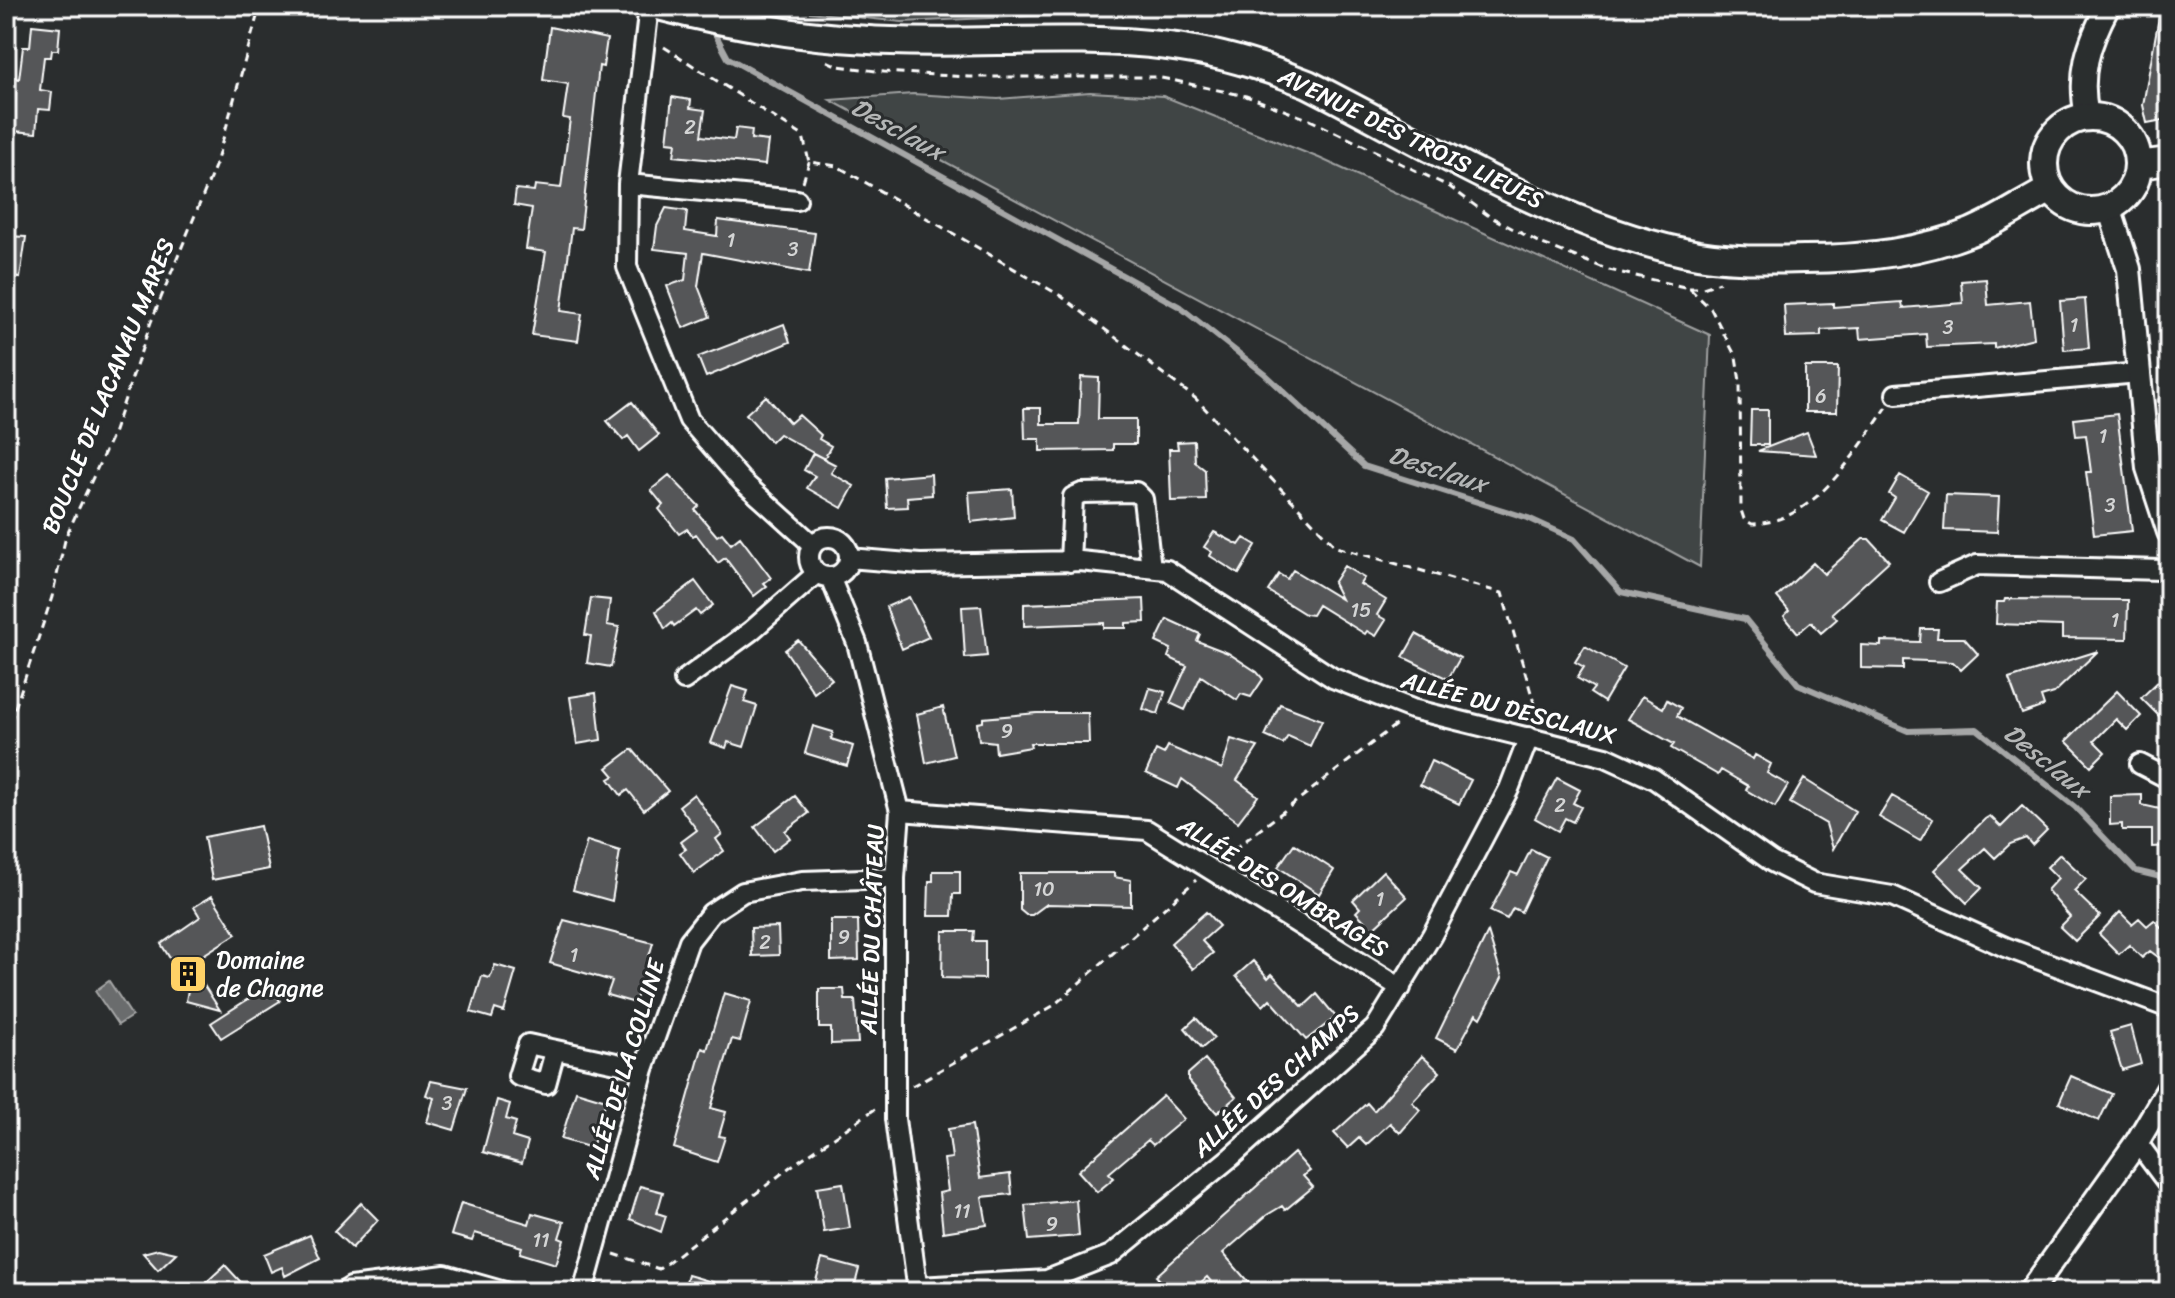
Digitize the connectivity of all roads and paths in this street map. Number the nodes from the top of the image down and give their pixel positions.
1 (260, 6) edge
2 (649, 6) edge
3 (658, 6) edge
4 (2108, 6) edge
5 (648, 36) junction
6 (817, 57) dead end
7 (2087, 116) junction
8 (2169, 161) edge
9 (2139, 165) junction
10 (628, 184) junction
11 (2051, 189) junction
12 (797, 200) dead end
13 (2109, 208) junction
14 (2139, 373) junction
15 (1896, 394) joint
16 (2169, 532) edge
17 (813, 545) junction
18 (849, 558) junction
19 (1070, 562) junction
20 (2169, 567) edge
21 (1151, 568) junction
22 (823, 575) junction
23 (1939, 582) dead end
24 (684, 680) dead end
25 (1412, 709) junction
26 (6, 735) edge
27 (1537, 739) junction
28 (2140, 764) dead end
29 (2169, 779) edge
30 (900, 811) junction
31 (1210, 868) junction
32 (895, 878) junction
33 (1401, 988) junction
34 (2169, 1008) edge
35 (555, 1051) dead end
36 (644, 1069) junction
37 (2169, 1088) edge
38 (894, 1096) junction
39 (2137, 1142) junction
40 (2169, 1185) edge
41 (596, 1249) junction
42 (918, 1290) edge
43 (343, 1292) edge
44 (505, 1292) edge
45 (583, 1292) edge
46 (2030, 1292) edge

1 - 26 path, BOUCLE DE LACANAU MARES
2 - 5 street
3 - 11 main road, AVENUE DES TROIS LIEUES
4 - 7 street
5 - 10 street
5 - 27 path
6 - 15 path
7 - 9 main road
7 - 11 main road
8 - 9 main road
9 - 13 main road
10 - 12 street
10 - 17 street
11 - 13 main road
13 - 14 street
14 - 15 street
14 - 16 street
17 - 18 street
17 - 22 street
18 - 19 street, ALLÉE DU DESCLAUX
18 - 22 street
19 - 21 street, ALLÉE DU DESCLAUX
19 - 21 street
20 - 23 street
21 - 25 street, ALLÉE DU DESCLAUX
22 - 24 street
22 - 30 street, ALLÉE DU CHÂTEAU
25 - 27 street, ALLÉE DU DESCLAUX
25 - 31 path
27 - 33 street, ALLÉE DES CHAMPS
27 - 34 street, ALLÉE DU DESCLAUX
28 - 29 street
30 - 31 street, ALLÉE DES OMBRAGES
30 - 32 street, ALLÉE DU CHÂTEAU
31 - 33 street, ALLÉE DES OMBRAGES
31 - 38 path
32 - 36 street, ALLÉE DE LA COLLINE
32 - 38 street, ALLÉE DU CHÂTEAU
33 - 42 street, ALLÉE DES CHAMPS
35 - 36 street
36 - 41 street, ALLÉE DE LA COLLINE
37 - 39 street
38 - 41 path
38 - 42 street, ALLÉE DU CHÂTEAU
39 - 40 street
39 - 46 street
41 - 45 street, ALLÉE DE LA COLLINE
43 - 44 street

